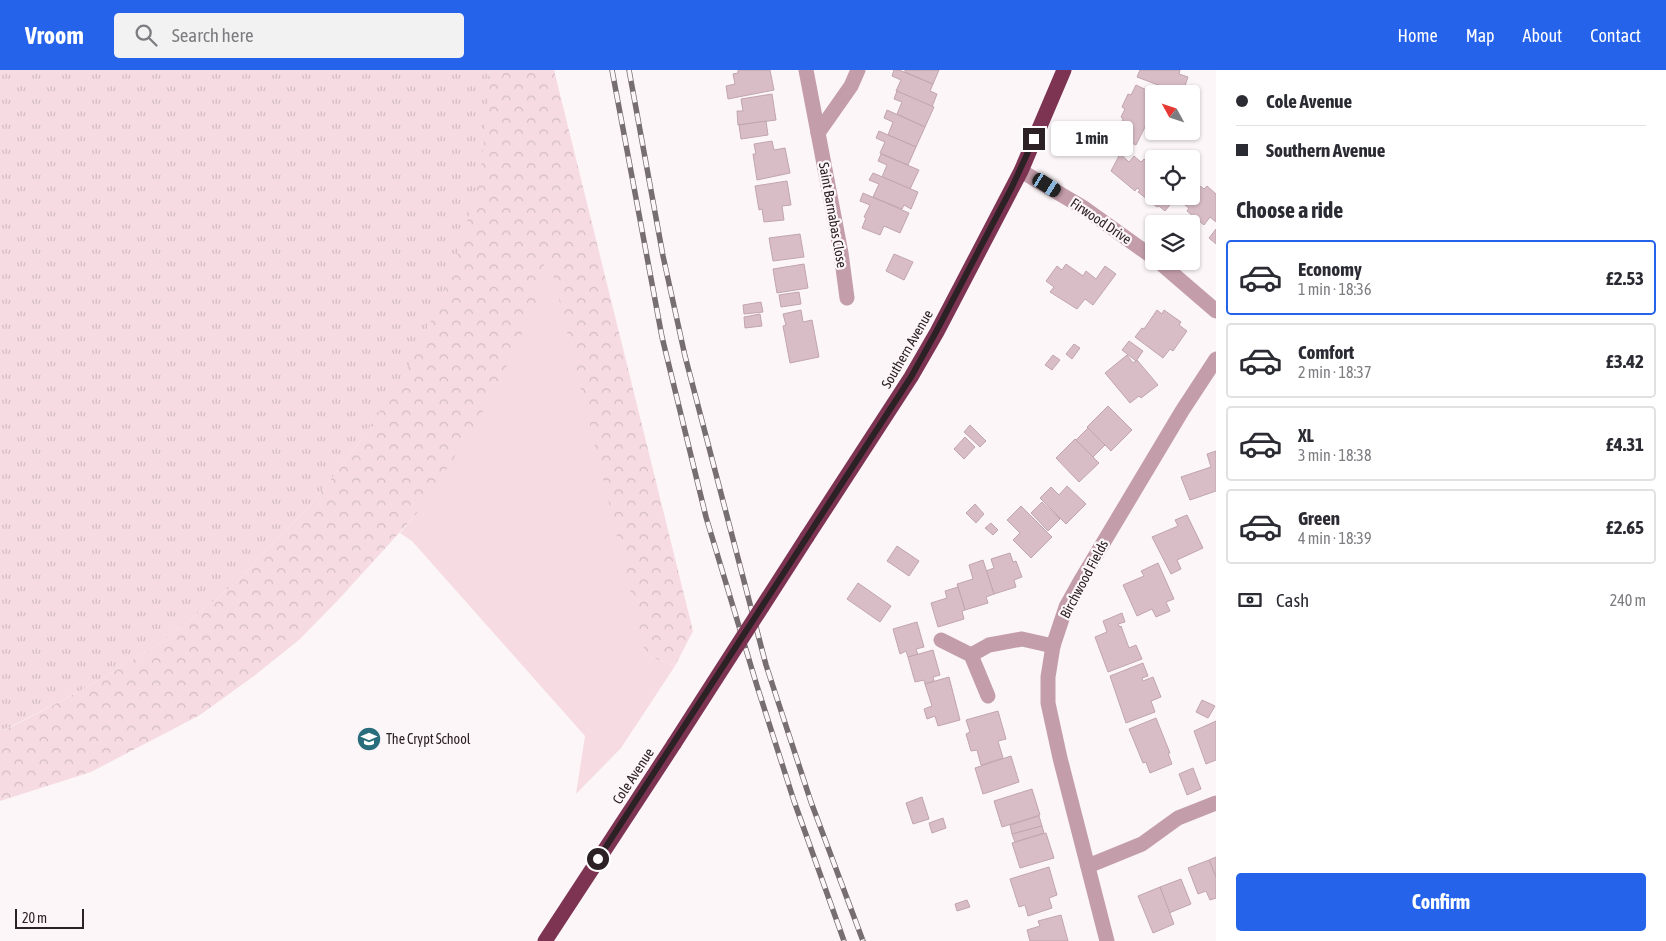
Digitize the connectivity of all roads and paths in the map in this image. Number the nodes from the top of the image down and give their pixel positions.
1 (806, 70) edge
2 (858, 70) edge
3 (1064, 70) edge
4 (818, 133) junction
5 (1021, 171) junction
6 (1145, 252) edge
7 (1168, 270) edge
8 (847, 298) dead end
9 (1216, 311) edge
10 (1216, 359) edge
11 (749, 628) joint
12 (941, 640) dead end
13 (1054, 646) junction
14 (971, 655) junction
15 (988, 696) dead end
16 (1216, 803) edge
17 (1088, 866) junction
18 (545, 941) edge
19 (1107, 941) edge

1 - 4 street, Saint Barnabas Close
2 - 4 street
3 - 5 highway, Southern Avenue
4 - 8 street, Saint Barnabas Close
5 - 6 street, Firwood Drive
5 - 11 highway, Southern Avenue, bridge
7 - 9 street
10 - 13 street, Birchwood Fields
11 - 18 highway, Cole Avenue, bridge
12 - 14 street
13 - 14 street
13 - 17 street, Birchwood Fields
14 - 15 street
16 - 17 street
17 - 19 street, Birchwood Fields

